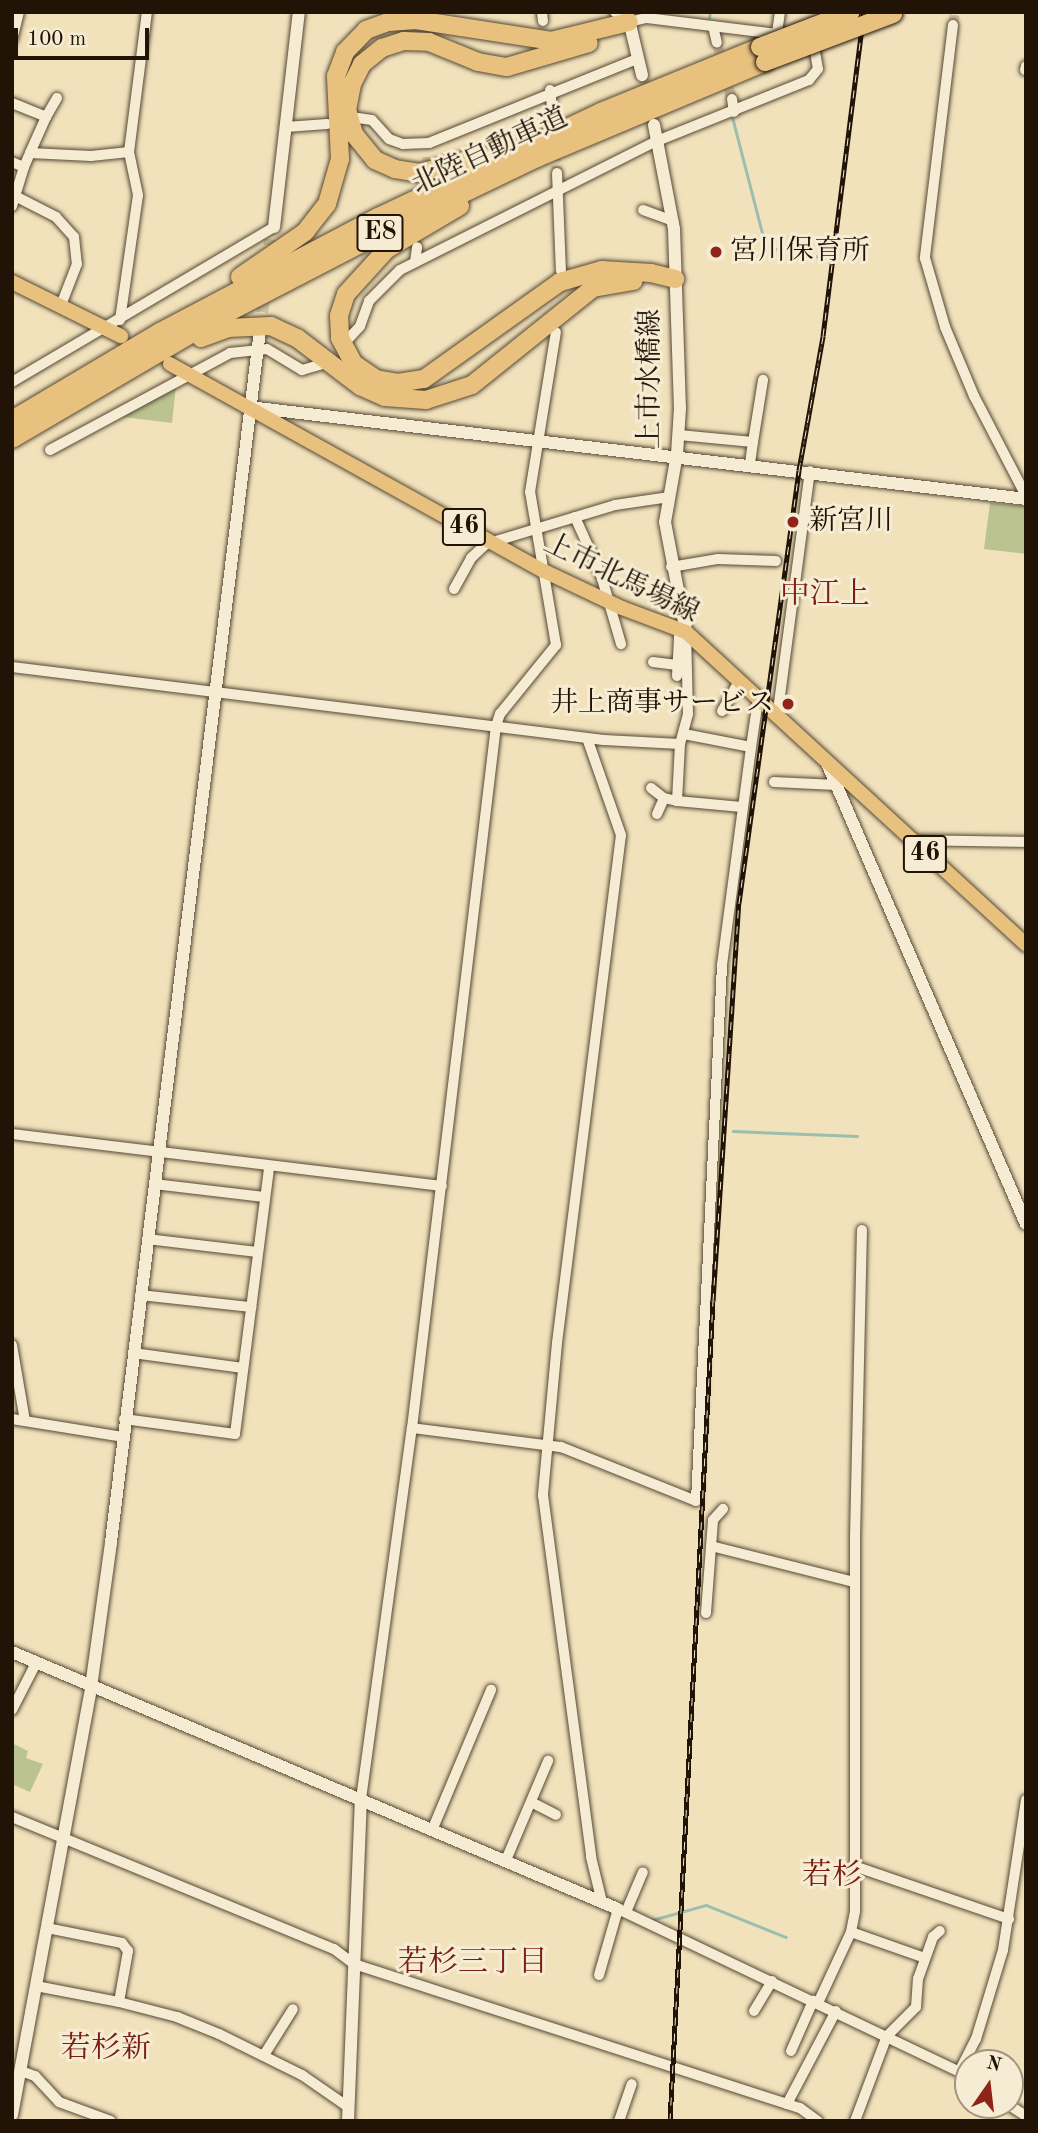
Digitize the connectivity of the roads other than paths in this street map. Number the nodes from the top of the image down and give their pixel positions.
1 (19, 12) edge
2 (147, 12) edge
3 (299, 12) edge
4 (780, 12) edge
5 (851, 12) edge
6 (895, 13) edge
7 (624, 16) edge
8 (953, 25) tunnel mouth
9 (713, 26) junction
10 (777, 33) junction
11 (12, 40) edge
12 (718, 43) tunnel mouth
13 (763, 55) junction
14 (637, 59) junction
15 (696, 72) junction
16 (642, 75) dead end
17 (550, 90) junction
18 (57, 98) dead end
19 (732, 99) tunnel mouth
20 (12, 103) edge
21 (552, 106) tunnel mouth
22 (734, 111) junction
23 (46, 117) junction
24 (358, 118) dead end
25 (327, 124) dead end
26 (654, 125) dead end
27 (286, 127) junction
28 (608, 127) junction
29 (657, 141) junction
30 (429, 142) junction
31 (129, 152) junction
32 (30, 153) junction
33 (428, 156) tunnel mouth
34 (12, 162) edge
35 (24, 167) junction
36 (557, 173) tunnel mouth
37 (558, 189) junction
38 (15, 201) edge
39 (643, 210) dead end
40 (673, 220) junction
41 (272, 233) joint
42 (417, 247) dead end
43 (415, 262) junction
44 (561, 271) dead end
45 (675, 279) junction
46 (12, 282) edge
47 (61, 305) junction
48 (120, 320) junction
49 (107, 328) junction
50 (260, 330) tunnel mouth
51 (556, 332) dead end
52 (121, 336) dead end
53 (349, 338) dead end
54 (257, 348) junction
55 (170, 364) dead end
56 (320, 365) dead end
57 (93, 372) junction
58 (185, 374) junction
59 (763, 380) dead end
60 (12, 382) edge
61 (250, 407) junction
62 (12, 420) edge
63 (32, 427) junction
64 (679, 435) junction
65 (537, 438) junction
66 (12, 439) edge
67 (753, 442) junction
68 (50, 450) dead end
69 (677, 454) junction
70 (750, 463) junction
71 (810, 471) junction
72 (669, 497) junction
73 (1026, 497) edge
74 (575, 517) junction
75 (535, 529) junction
76 (492, 543) junction
77 (776, 561) dead end
78 (671, 567) junction
79 (544, 572) junction
80 (454, 589) dead end
81 (609, 603) junction
82 (686, 632) junction
83 (621, 645) dead end
84 (653, 662) dead end
85 (12, 667) edge
86 (739, 682) junction
87 (214, 691) junction
88 (758, 700) junction
89 (722, 712) dead end
90 (777, 718) junction
91 (496, 726) junction
92 (684, 734) junction
93 (587, 738) junction
94 (680, 744) junction
95 (751, 747) junction
96 (826, 761) junction
97 (774, 782) dead end
98 (836, 785) junction
99 (651, 788) dead end
100 (664, 798) junction
101 (677, 801) junction
102 (742, 807) junction
103 (657, 814) dead end
104 (910, 840) junction
105 (1026, 842) edge
106 (1026, 944) edge
107 (12, 1134) edge
108 (158, 1152) junction
109 (269, 1168) junction
110 (154, 1184) junction
111 (442, 1186) junction
112 (264, 1197) junction
113 (1025, 1219) edge
114 (862, 1230) dead end
115 (147, 1239) junction
116 (257, 1252) junction
117 (140, 1294) junction
118 (251, 1307) junction
119 (12, 1345) edge
120 (132, 1353) junction
121 (243, 1368) junction
122 (12, 1419) edge
123 (124, 1419) junction
124 (26, 1421) junction
125 (412, 1428) junction
126 (123, 1437) junction
127 (547, 1445) junction
128 (723, 1508) dead end
129 (711, 1546) junction
130 (854, 1582) junction
131 (706, 1613) dead end
132 (12, 1652) edge
133 (36, 1663) junction
134 (91, 1686) junction
135 (491, 1690) dead end
136 (12, 1710) edge
137 (548, 1761) dead end
138 (361, 1799) junction
139 (1026, 1800) edge
140 (531, 1802) junction
141 (556, 1815) dead end
142 (12, 1817) edge
143 (433, 1828) junction
144 (63, 1839) junction
145 (506, 1860) junction
146 (854, 1866) junction
147 (643, 1872) dead end
148 (602, 1902) junction
149 (622, 1910) junction
150 (1009, 1919) junction
151 (47, 1928) junction
152 (940, 1931) dead end
153 (851, 1932) junction
154 (925, 1958) junction
155 (354, 1964) junction
156 (598, 1975) dead end
157 (772, 1981) junction
158 (36, 1986) junction
159 (119, 2002) junction
160 (816, 2002) junction
161 (293, 2009) dead end
162 (754, 2011) dead end
163 (836, 2011) junction
164 (887, 2036) junction
165 (972, 2049) edge
166 (791, 2051) dead end
167 (264, 2056) junction
168 (954, 2068) edge
169 (17, 2070) edge
170 (632, 2084) dead end
171 (787, 2104) junction
172 (348, 2107) junction
173 (12, 2115) edge
174 (111, 2121) edge
175 (348, 2121) edge
176 (620, 2121) edge
177 (818, 2121) edge
178 (855, 2121) edge

1 - 11 street
2 - 31 street
3 - 27 street
4 - 10 street
5 - 13 highway, 北陸自動車道 / E8, bridge
6 - 13 highway, 北陸自動車道 / E8, bridge
7 - 9 street
7 - 14 street
7 - 15 highway
7 - 57 highway
8 - 73 street
9 - 10 street
9 - 12 street
10 - 22 street
13 - 15 highway, 北陸自動車道 / E8
13 - 28 highway, 北陸自動車道 / E8
14 - 16 street
14 - 17 street
15 - 57 highway, 北陸自動車道 / E8
17 - 21 street
17 - 30 street
18 - 23 street
19 - 22 street
20 - 23 street
22 - 29 street
23 - 32 street
24 - 30 street
25 - 27 street
26 - 29 street, 上市水橋線
27 - 41 street
28 - 45 highway
28 - 63 highway, 北陸自動車道 / E8
29 - 37 street
29 - 40 street, 上市水橋線
30 - 33 street
31 - 32 street
31 - 48 street
32 - 35 street
34 - 35 street
35 - 38 street
36 - 37 street
37 - 43 street
37 - 44 street
38 - 47 street
39 - 40 street
40 - 45 street, 上市水橋線
41 - 48 street
42 - 43 street
43 - 53 street
45 - 63 highway
45 - 64 street, 上市水橋線
46 - 47 main road
47 - 49 main road
48 - 49 street
49 - 52 main road
49 - 60 street
50 - 54 street
51 - 65 street
54 - 56 street
54 - 58 street
54 - 61 street
55 - 58 main road, 上市北馬場線 / 46
57 - 62 highway, 北陸自動車道 / E8
58 - 61 main road, 上市北馬場線 / 46
58 - 68 street
59 - 67 street
61 - 65 street
61 - 76 main road, 上市北馬場線 / 46
61 - 87 street
63 - 66 highway, 北陸自動車道 / E8
64 - 67 street
64 - 69 street, 上市水橋線
65 - 69 street
65 - 75 street
67 - 70 street
69 - 70 street
69 - 72 street, 上市水橋線
70 - 71 street
71 - 73 street
71 - 90 street
72 - 74 street
72 - 78 street, 上市水橋線
74 - 75 street
74 - 81 street
75 - 76 street
75 - 79 street
76 - 79 main road, 上市北馬場線 / 46
76 - 80 street
77 - 78 street
78 - 82 street, 上市水橋線
79 - 81 main road, 上市北馬場線 / 46
79 - 91 street
81 - 82 main road, 上市北馬場線 / 46
81 - 83 street
82 - 84 street
82 - 86 main road, 上市北馬場線 / 46
82 - 92 street
85 - 87 street
86 - 88 main road, 上市北馬場線 / 46
86 - 89 street
87 - 91 street
87 - 108 street
88 - 90 main road, 上市北馬場線 / 46
88 - 95 street
90 - 96 main road, 上市北馬場線 / 46
91 - 93 street
91 - 111 street
92 - 94 street
92 - 95 street
93 - 94 street
93 - 127 street
94 - 101 street
95 - 102 street
96 - 98 street
96 - 104 main road, 上市北馬場線 / 46
97 - 98 street
98 - 113 street
99 - 100 street
100 - 101 street
100 - 103 street
101 - 102 street
102 - 127 street
104 - 105 street
104 - 106 main road, 上市北馬場線 / 46
107 - 108 street
108 - 109 street
108 - 110 street
109 - 111 street
109 - 112 street
110 - 112 street
110 - 115 street
111 - 125 street
112 - 116 street
114 - 130 street
115 - 116 street
115 - 117 street
116 - 118 street
117 - 118 street
117 - 120 street
118 - 121 street
119 - 124 street
120 - 121 street
120 - 123 street
121 - 123 street
122 - 124 street
123 - 126 street
124 - 126 street
125 - 127 street
125 - 138 street
126 - 134 street
127 - 148 street
128 - 129 street
129 - 130 street
129 - 131 street
130 - 146 street
132 - 133 street
133 - 134 street
133 - 136 street
134 - 138 street
134 - 144 street
135 - 143 street
137 - 140 street
138 - 143 street
138 - 155 street
139 - 150 street
140 - 141 street
140 - 145 street
142 - 144 street
143 - 145 street
144 - 151 street
144 - 155 street
145 - 148 street
146 - 150 street
146 - 153 street
147 - 149 street
148 - 149 street
149 - 156 street
149 - 157 street
150 - 165 street
151 - 158 street
151 - 159 street
152 - 154 street
153 - 154 street
153 - 160 street
154 - 164 street
155 - 171 street
155 - 172 street
157 - 160 street
157 - 162 street
158 - 159 street
158 - 169 street
159 - 167 street
160 - 163 street
160 - 166 street
161 - 167 street
163 - 164 street
163 - 171 street
164 - 168 street
164 - 178 street
167 - 172 street
169 - 173 street
169 - 174 street
170 - 176 street
171 - 177 street
172 - 175 street

